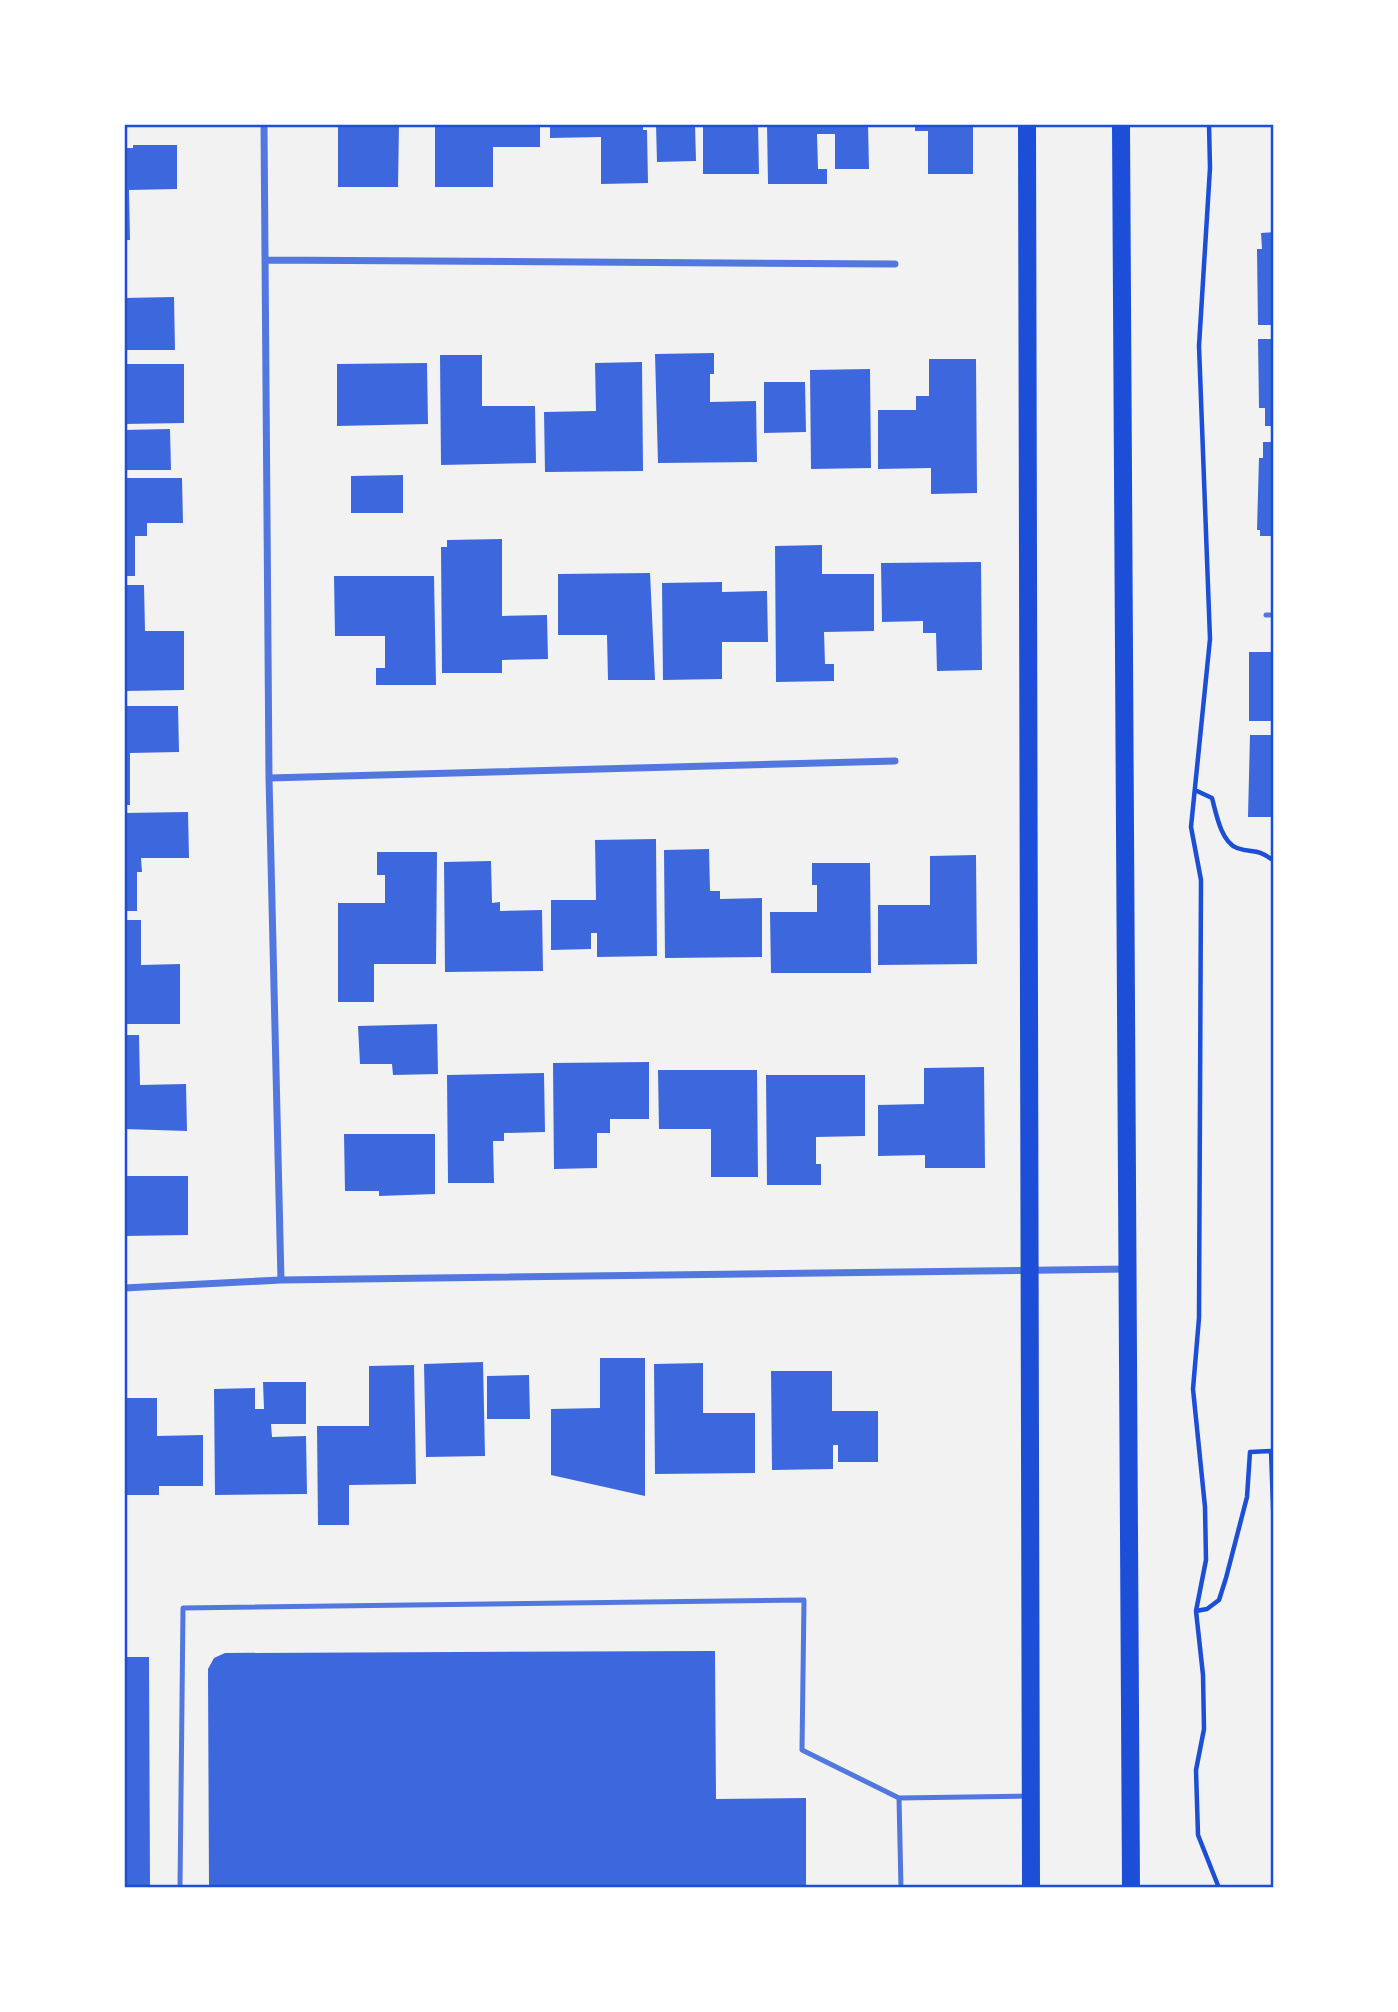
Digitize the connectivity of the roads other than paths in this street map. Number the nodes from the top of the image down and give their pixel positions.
1 (264, 124) edge
2 (1027, 124) edge
3 (1121, 124) edge
4 (266, 260) junction
5 (895, 264) dead end
6 (1266, 615) dead end
7 (1274, 615) edge
8 (895, 761) dead end
9 (269, 778) junction
10 (1129, 1269) junction
11 (1031, 1271) junction
12 (281, 1280) junction
13 (124, 1288) edge
14 (1031, 1796) junction
15 (899, 1798) junction
16 (180, 1888) edge
17 (901, 1888) edge
18 (1031, 1888) edge
19 (1131, 1888) edge

1 - 4 street
2 - 11 main road
3 - 10 main road
4 - 5 street
4 - 9 street
6 - 7 lane
8 - 9 street
9 - 12 street
10 - 11 street
10 - 19 main road
11 - 12 street
11 - 14 main road
12 - 13 street
14 - 15 lane
14 - 18 main road
15 - 16 lane
15 - 17 lane

